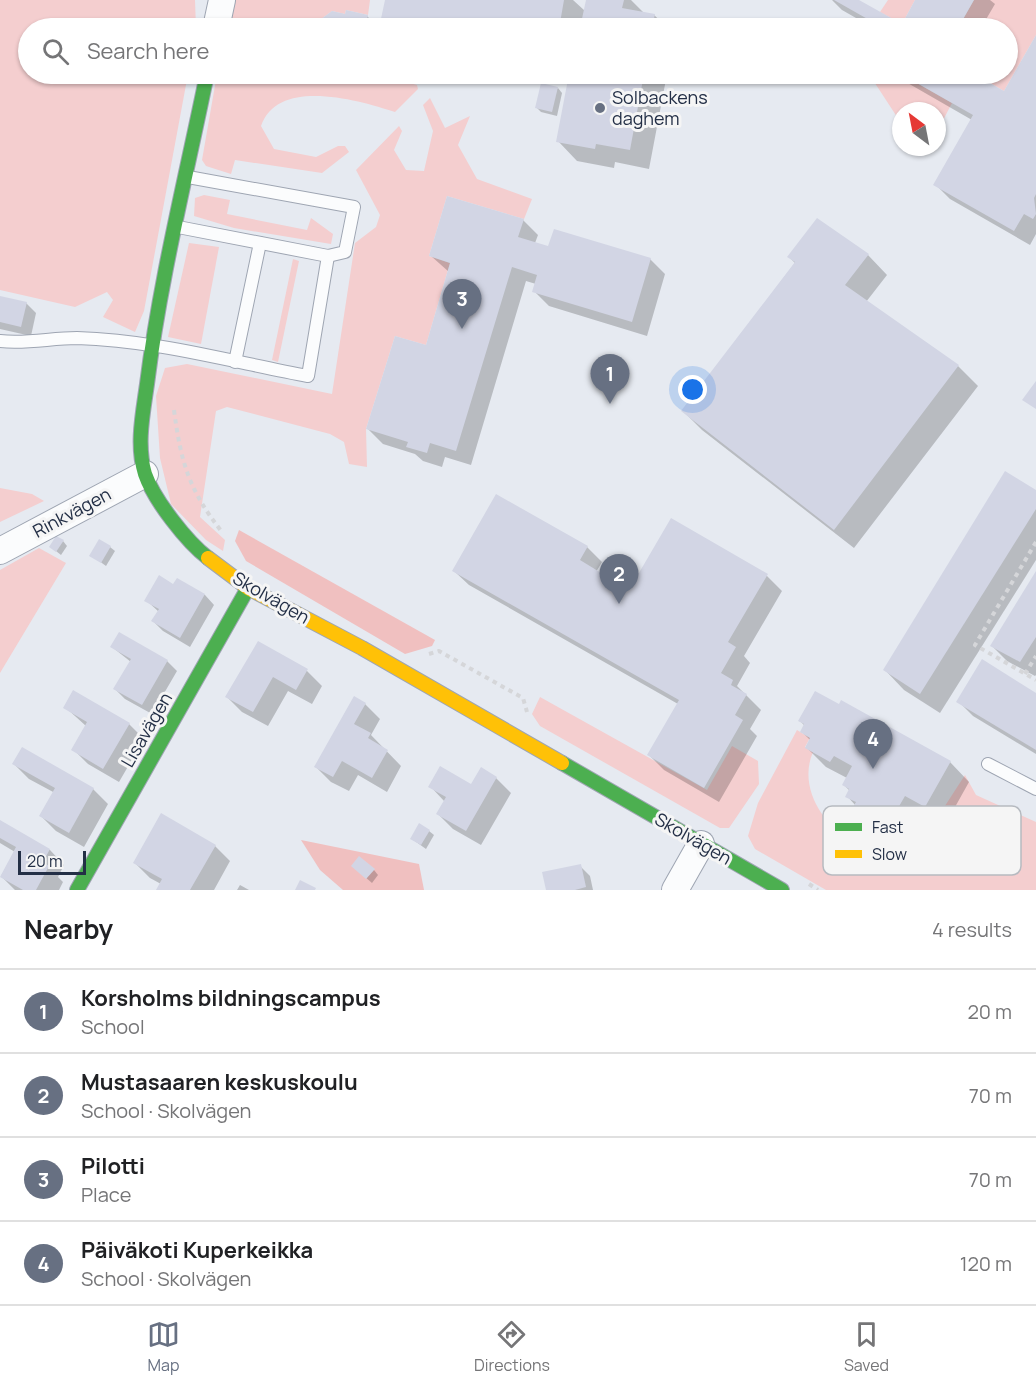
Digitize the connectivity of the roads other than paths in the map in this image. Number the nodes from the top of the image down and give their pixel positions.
1 (222, 0) edge
2 (218, 18) edge
3 (205, 84) edge
4 (187, 177) junction
5 (177, 227) junction
6 (260, 243) junction
7 (328, 256) junction
8 (0, 341) edge
9 (152, 346) junction
10 (235, 362) junction
11 (145, 474) junction
12 (0, 551) edge
13 (248, 588) junction
14 (988, 765) dead end
15 (1036, 789) edge
16 (701, 844) junction
17 (77, 890) edge
18 (675, 890) edge
19 (782, 890) edge

1 - 2 street
3 - 4 street, Skolvägen
4 - 5 street, Skolvägen
4 - 7 lane
5 - 6 lane
5 - 9 street, Skolvägen
6 - 7 lane
6 - 10 lane
7 - 10 lane
8 - 9 lane
9 - 10 lane
9 - 11 street, Skolvägen
11 - 12 street, Rinkvägen
11 - 13 street, Skolvägen
13 - 16 street, Skolvägen
13 - 17 street, Lisavägen
14 - 15 lane
16 - 18 street
16 - 19 street, Skolvägen

